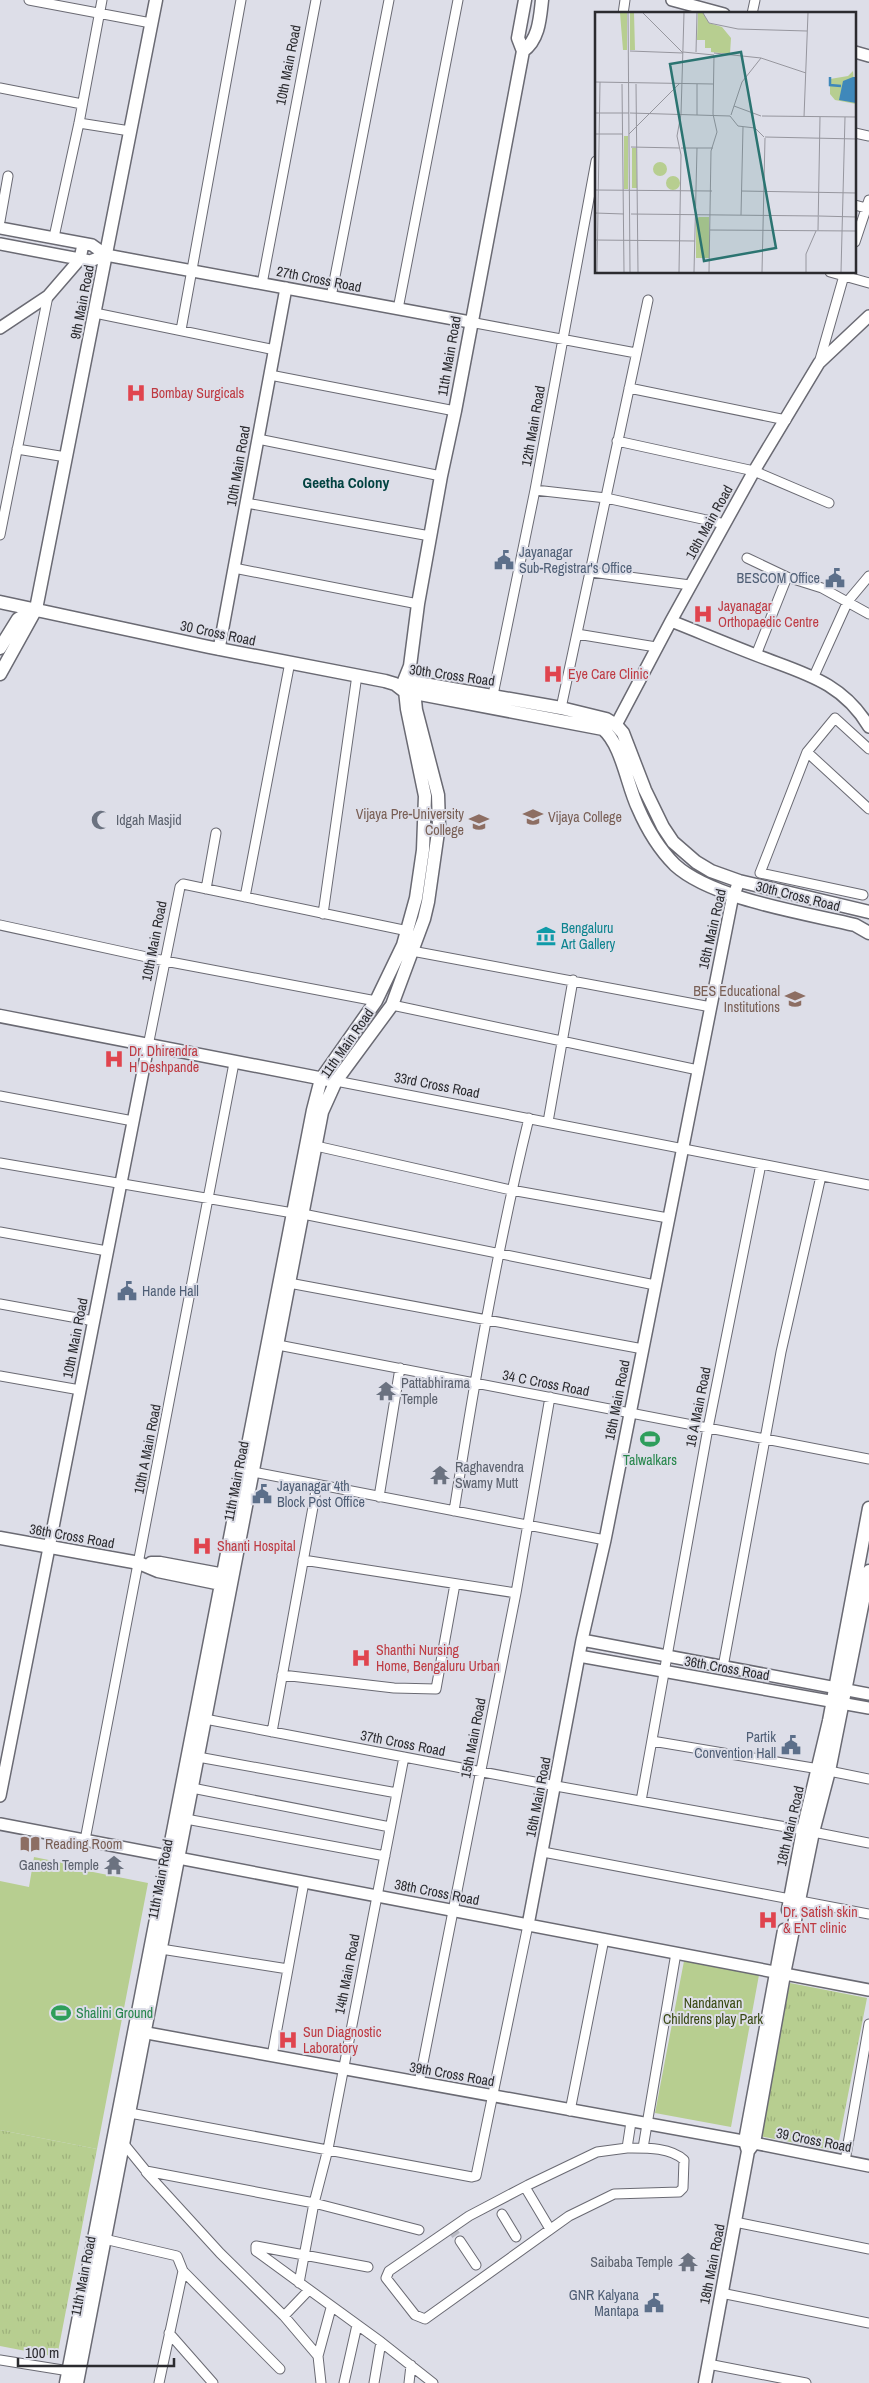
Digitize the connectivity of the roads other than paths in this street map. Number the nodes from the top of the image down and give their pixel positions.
1 (29, 0) edge
2 (102, 0) edge
3 (156, 0) edge
4 (240, 0) edge
5 (316, 0) edge
6 (389, 0) edge
7 (458, 0) edge
8 (525, 0) edge
9 (542, 0) edge
10 (672, 0) edge
11 (717, 12) edge
12 (99, 13) junction
13 (152, 23) junction
14 (523, 51) junction
15 (856, 52) edge
16 (869, 56) edge
17 (0, 88) edge
18 (82, 104) junction
19 (79, 123) junction
20 (130, 131) junction
21 (856, 133) edge
22 (869, 136) edge
23 (595, 166) edge
24 (8, 176) dead end
25 (868, 206) edge
26 (0, 221) edge
27 (0, 228) edge
28 (54, 237) junction
29 (856, 239) edge
30 (0, 244) edge
31 (83, 244) junction
32 (106, 255) junction
33 (80, 260) junction
34 (192, 271) junction
35 (844, 275) edge
36 (869, 283) edge
37 (262, 284) junction
38 (286, 288) junction
39 (48, 296) junction
40 (331, 297) junction
41 (648, 300) dead end
42 (398, 310) junction
43 (95, 313) junction
44 (869, 316) edge
45 (470, 322) junction
46 (0, 328) edge
47 (181, 330) junction
48 (563, 338) junction
49 (275, 350) junction
50 (636, 353) junction
51 (819, 363) junction
52 (270, 375) junction
53 (629, 388) junction
54 (455, 411) junction
55 (786, 420) junction
56 (258, 439) junction
57 (617, 441) junction
58 (17, 449) junction
59 (66, 457) junction
60 (754, 471) junction
61 (440, 476) junction
62 (535, 490) junction
63 (606, 498) junction
64 (246, 503) junction
65 (829, 503) dead end
66 (725, 524) junction
67 (0, 535) edge
68 (430, 536) junction
69 (747, 558) dead end
70 (234, 568) junction
71 (591, 572) junction
72 (869, 576) edge
73 (787, 577) junction
74 (690, 585) junction
75 (848, 601) junction
76 (0, 602) edge
77 (418, 604) junction
78 (36, 609) junction
79 (869, 614) edge
80 (671, 620) junction
81 (577, 634) junction
82 (656, 647) junction
83 (0, 648) edge
84 (219, 649) junction
85 (756, 655) junction
86 (290, 662) junction
87 (0, 674) edge
88 (357, 675) junction
89 (814, 676) junction
90 (406, 686) junction
91 (492, 696) junction
92 (561, 708) junction
93 (616, 725) junction
94 (869, 727) edge
95 (869, 749) edge
96 (807, 752) junction
97 (869, 809) edge
98 (216, 833) dead end
99 (739, 881) junction
100 (206, 889) junction
101 (733, 895) junction
102 (863, 895) dead end
103 (245, 897) junction
104 (869, 912) edge
105 (323, 914) junction
106 (0, 925) edge
107 (408, 930) junction
108 (869, 933) edge
109 (412, 951) junction
110 (165, 961) junction
111 (573, 980) junction
112 (376, 1001) junction
113 (392, 1005) junction
114 (711, 1007) junction
115 (0, 1016) edge
116 (562, 1040) junction
117 (148, 1046) junction
118 (234, 1063) junction
119 (698, 1070) junction
120 (321, 1078) junction
121 (336, 1081) junction
122 (0, 1096) edge
123 (529, 1118) junction
124 (133, 1121) junction
125 (548, 1122) junction
126 (316, 1146) junction
127 (682, 1149) junction
128 (0, 1163) edge
129 (761, 1164) junction
130 (821, 1176) junction
131 (121, 1182) junction
132 (869, 1185) edge
133 (511, 1190) junction
134 (209, 1198) junction
135 (298, 1214) junction
136 (668, 1218) junction
137 (0, 1232) edge
138 (107, 1252) junction
139 (500, 1255) junction
140 (290, 1283) junction
141 (655, 1285) junction
142 (0, 1304) edge
143 (485, 1320) junction
144 (94, 1321) junction
145 (278, 1345) junction
146 (643, 1349) junction
147 (400, 1368) junction
148 (0, 1376) edge
149 (475, 1383) junction
150 (80, 1390) junction
151 (550, 1398) junction
152 (630, 1413) junction
153 (708, 1428) junction
154 (764, 1438) junction
155 (869, 1459) edge
156 (253, 1472) junction
157 (317, 1484) junction
158 (379, 1496) junction
159 (869, 1508) edge
160 (454, 1511) junction
161 (528, 1525) junction
162 (0, 1538) edge
163 (605, 1540) junction
164 (49, 1547) junction
165 (303, 1560) junction
166 (139, 1563) junction
167 (869, 1571) edge
168 (226, 1580) junction
169 (455, 1584) junction
170 (516, 1593) junction
171 (582, 1640) junction
172 (579, 1656) junction
173 (666, 1657) junction
174 (723, 1667) junction
175 (664, 1672) junction
176 (282, 1675) junction
177 (840, 1689) junction
178 (869, 1694) edge
179 (838, 1703) junction
180 (869, 1708) edge
181 (206, 1719) junction
182 (272, 1732) junction
183 (652, 1741) junction
184 (198, 1757) junction
185 (404, 1757) junction
186 (824, 1770) junction
187 (480, 1772) junction
188 (869, 1779) edge
189 (556, 1786) junction
190 (192, 1788) junction
191 (397, 1794) junction
192 (0, 1796) edge
193 (641, 1801) junction
194 (186, 1819) junction
195 (0, 1824) edge
196 (390, 1828) junction
197 (808, 1831) junction
198 (85, 1840) junction
199 (869, 1843) edge
200 (542, 1852) junction
201 (384, 1856) junction
202 (173, 1857) junction
203 (304, 1882) junction
204 (376, 1896) junction
205 (795, 1900) junction
206 (453, 1910) junction
207 (869, 1914) edge
208 (528, 1924) junction
209 (604, 1939) junction
210 (161, 1948) junction
211 (676, 1953) junction
212 (288, 1969) junction
213 (780, 1972) junction
214 (869, 1990) edge
215 (869, 2024) edge
216 (140, 2032) junction
217 (272, 2056) junction
218 (343, 2069) junction
219 (419, 2083) junction
220 (494, 2097) junction
221 (570, 2111) junction
222 (130, 2113) junction
223 (631, 2122) junction
224 (647, 2125) junction
225 (124, 2144) junction
226 (749, 2145) junction
227 (627, 2148) junction
228 (643, 2148) junction
229 (328, 2149) junction
230 (845, 2162) junction
231 (869, 2166) edge
232 (146, 2171) junction
233 (525, 2187) junction
234 (314, 2203) junction
235 (502, 2214) dead end
236 (735, 2222) junction
237 (550, 2229) junction
238 (419, 2230) dead end
239 (516, 2237) dead end
240 (100, 2238) junction
241 (460, 2241) tunnel mouth
242 (869, 2249) edge
243 (304, 2254) junction
244 (476, 2265) dead end
245 (368, 2267) dead end
246 (183, 2271) junction
247 (298, 2283) junction
248 (308, 2290) junction
249 (721, 2293) junction
250 (331, 2308) junction
251 (284, 2316) junction
252 (869, 2323) edge
253 (357, 2325) junction
254 (169, 2332) junction
255 (381, 2342) junction
256 (318, 2356) junction
257 (0, 2360) edge
258 (708, 2364) junction
259 (411, 2365) junction
260 (280, 2370) dead end
261 (67, 2377) edge
262 (78, 2383) edge
263 (159, 2383) edge
264 (213, 2383) edge
265 (321, 2383) edge
266 (344, 2383) edge
267 (374, 2383) edge
268 (409, 2383) edge
269 (433, 2383) edge
270 (705, 2383) edge
271 (806, 2383) edge

1 - 12 street
2 - 12 street
3 - 13 main road, 9th Main Road
4 - 34 street
5 - 37 street, 10th Main Road
6 - 40 street
7 - 42 street
8 - 14 main road, 11th Main Road
9 - 14 main road, 11th Main Road
10 - 11 street
12 - 13 street
12 - 18 street
13 - 20 main road, 9th Main Road
14 - 45 main road, 11th Main Road
15 - 16 street
17 - 18 street
18 - 19 street
19 - 20 street
19 - 28 street
20 - 32 main road, 9th Main Road
21 - 22 street
23 - 48 street, 12th Main Road
24 - 26 street
25 - 29 street
27 - 28 street, 27th Cross Road
28 - 31 street, 27th Cross Road
30 - 33 street
31 - 32 street, 27th Cross Road
31 - 33 street
32 - 33 street
32 - 34 street, 27th Cross Road
32 - 43 main road, 9th Main Road
33 - 39 street
34 - 37 street, 27th Cross Road
34 - 47 street
35 - 36 street
35 - 51 street, 16th Main Road
37 - 38 street, 27th Cross Road
38 - 40 street, 27th Cross Road
38 - 49 street, 10th Main Road
39 - 46 street
39 - 58 street
40 - 42 street, 27th Cross Road
41 - 50 street
42 - 45 street, 27th Cross Road
43 - 47 street
43 - 59 main road, 9th Main Road
44 - 51 street, 16th Main Road
45 - 48 street, 27th Cross Road
45 - 54 main road, 11th Main Road
47 - 49 street
48 - 50 street, 27th Cross Road
48 - 62 street, 12th Main Road
49 - 52 street, 10th Main Road
50 - 53 street
51 - 55 street, 16th Main Road
52 - 54 street
52 - 56 street, 10th Main Road
53 - 55 street
53 - 57 street
54 - 61 main road, 11th Main Road
55 - 60 street, 16th Main Road
56 - 61 street
56 - 64 street, 10th Main Road
57 - 60 street
57 - 63 street
58 - 59 street
58 - 67 street
59 - 78 main road, 9th Main Road
60 - 65 street
60 - 66 street, 16th Main Road
61 - 68 main road, 11th Main Road
62 - 63 street
62 - 91 street, 12th Main Road
63 - 66 street
63 - 71 street
64 - 68 street
64 - 70 street, 10th Main Road
66 - 74 street, 16th Main Road
68 - 77 main road, 11th Main Road
69 - 73 street
70 - 77 street
70 - 84 street, 10th Main Road
71 - 74 street
71 - 81 street
72 - 75 street
73 - 75 street
73 - 85 street
74 - 80 street, 16th Main Road
75 - 79 street
75 - 89 street
76 - 78 main road
77 - 90 main road, 11th Main Road
78 - 83 main road
78 - 84 main road, 30 Cross Road
78 - 87 main road, 9th Main Road
80 - 82 street, 16th Main Road
80 - 85 street
81 - 82 street
81 - 92 street
82 - 93 street, 16th Main Road
84 - 86 main road, 30 Cross Road
85 - 89 street
86 - 88 main road, 30 Cross Road
86 - 103 street
88 - 90 main road, 30 Cross Road
88 - 105 street
89 - 94 street
90 - 91 main road, 30th Cross Road
90 - 101 main road, 30th Cross Road
90 - 107 main road, 11th Main Road
90 - 109 main road, 11th Main Road
91 - 92 main road, 30th Cross Road
92 - 93 main road, 30th Cross Road
93 - 99 main road, 30th Cross Road
95 - 96 street
96 - 97 street
96 - 102 street
98 - 100 street
99 - 101 street, 16th Main Road
99 - 104 main road, 30th Cross Road
100 - 103 street
100 - 110 street, 10th Main Road
101 - 108 main road, 30th Cross Road
101 - 114 street, 16th Main Road
103 - 105 street
105 - 107 street
106 - 110 street
107 - 112 main road, 11th Main Road
109 - 111 street
109 - 113 main road, 11th Main Road
110 - 112 street
110 - 117 street, 10th Main Road
111 - 114 street
111 - 116 street
112 - 120 main road, 11th Main Road
113 - 116 street
113 - 121 main road, 11th Main Road
114 - 119 street, 16th Main Road
115 - 117 main road, 33rd Cross Road
116 - 119 street
116 - 125 street
117 - 118 main road, 33rd Cross Road
117 - 124 street, 10th Main Road
118 - 120 main road, 33rd Cross Road
118 - 134 street, 10th A Main Road
119 - 127 street, 16th Main Road
120 - 121 main road, 33rd Cross Road
120 - 135 main road, 11th Main Road
121 - 123 street, 33rd Cross Road
121 - 126 main road, 11th Main Road
122 - 124 street
123 - 125 street, 33rd Cross Road
123 - 133 street
124 - 131 street, 10th Main Road
125 - 127 street, 33rd Cross Road
126 - 133 street
126 - 135 main road, 11th Main Road
127 - 129 street, 33rd Cross Road
127 - 136 street, 16th Main Road
128 - 131 street
129 - 130 street, 33rd Cross Road
129 - 153 street, 16 A Main Road
130 - 132 street, 33rd Cross Road
130 - 154 street
131 - 134 street
131 - 138 street, 10th Main Road
133 - 136 street
133 - 139 street
134 - 135 street
134 - 166 street, 10th A Main Road
135 - 139 street
135 - 140 main road, 11th Main Road
135 - 168 main road, 11th Main Road
136 - 141 street, 16th Main Road
137 - 138 street
138 - 144 street, 10th Main Road
139 - 141 street
139 - 143 street
140 - 143 street
140 - 145 main road, 11th Main Road
141 - 146 street, 16th Main Road
142 - 144 street
143 - 146 street
143 - 149 street
144 - 150 street, 10th Main Road
145 - 147 street, 34 C Cross Road
145 - 156 main road, 11th Main Road
146 - 152 street, 16th Main Road
147 - 149 street, 34 C Cross Road
147 - 158 street
148 - 150 street
149 - 151 street, 34 C Cross Road
149 - 160 street
150 - 164 street, 10th Main Road
151 - 152 street, 34 C Cross Road
151 - 161 street, 15th Main Road
152 - 153 street, 34 C Cross Road
152 - 163 street, 16th Main Road
153 - 154 street, 34 C Cross Road
153 - 173 street, 16 A Main Road
154 - 155 street, 34 C Cross Road
154 - 174 street
156 - 157 street
156 - 168 main road, 11th Main Road
157 - 158 street
157 - 165 street
158 - 160 street
159 - 177 main road, 18th Main Road
160 - 161 street
161 - 163 street
161 - 170 street, 15th Main Road
162 - 164 main road, 36th Cross Road
163 - 171 street, 16th Main Road
164 - 166 main road, 36th Cross Road
164 - 192 street, 10th Main Road
165 - 169 street
165 - 176 street
166 - 168 main road, 36th Cross Road
166 - 198 street, 10th A Main Road
167 - 177 main road, 18th Main Road
168 - 181 main road, 11th Main Road
168 - 202 main road, 11th Main Road
169 - 170 street
169 - 176 street
170 - 187 street, 15th Main Road
171 - 172 street, 16th Main Road
171 - 173 street, 36th Cross Road
172 - 175 street, 36th Cross Road
172 - 189 street, 16th Main Road
173 - 174 street, 36th Cross Road
173 - 175 street, 16 A Main Road
174 - 177 street, 36th Cross Road
175 - 179 street, 36th Cross Road
175 - 183 street
176 - 182 street
177 - 178 street, 36th Cross Road
177 - 179 main road, 18th Main Road
179 - 180 street, 36th Cross Road
179 - 186 main road, 18th Main Road
181 - 182 street, 37th Cross Road
181 - 184 main road, 11th Main Road
182 - 185 street, 37th Cross Road
183 - 186 street
183 - 193 street
184 - 190 main road, 11th Main Road
184 - 191 street
185 - 187 street, 37th Cross Road
185 - 191 street, 14th Main Road
186 - 188 street
186 - 197 main road, 18th Main Road
187 - 189 street, 37th Cross Road
187 - 206 street, 15th Main Road
189 - 193 street, 37th Cross Road
189 - 200 street, 16th Main Road
190 - 194 main road, 11th Main Road
190 - 196 street
191 - 196 street, 14th Main Road
193 - 197 street, 37th Cross Road
194 - 201 street
194 - 202 main road, 11th Main Road
195 - 198 street, 38th Cross Road
196 - 201 street, 14th Main Road
197 - 199 street, 37th Cross Road
197 - 205 main road, 18th Main Road
198 - 202 street, 38th Cross Road
200 - 205 street
200 - 208 street, 16th Main Road
201 - 204 street, 14th Main Road
202 - 203 street, 38th Cross Road
202 - 210 main road, 11th Main Road
202 - 216 main road, 11th Main Road
203 - 204 street, 38th Cross Road
203 - 212 street
204 - 206 street, 38th Cross Road
204 - 218 street, 14th Main Road
205 - 207 street
205 - 213 main road, 18th Main Road
206 - 208 street, 38th Cross Road
206 - 219 street, 15th Main Road
208 - 209 street, 38th Cross Road
208 - 220 street
209 - 211 street, 38th Cross Road
209 - 221 street
210 - 212 street
210 - 216 main road, 11th Main Road
211 - 213 street, 38th Cross Road
211 - 224 street
212 - 217 street
213 - 214 street, 38th Cross Road
213 - 226 main road, 18th Main Road
215 - 230 street
216 - 217 street, 39th Cross Road
216 - 222 main road, 11th Main Road
216 - 240 main road, 11th Main Road
217 - 218 street, 39th Cross Road
218 - 219 street, 39th Cross Road
218 - 229 street, 14th Main Road
219 - 220 street, 39th Cross Road
220 - 221 street, 39th Cross Road
220 - 229 street
221 - 223 street, 39th Cross Road
222 - 225 main road, 11th Main Road
222 - 229 street
223 - 224 street, 39th Cross Road
223 - 227 street
224 - 226 street, 39th Cross Road
224 - 228 street
225 - 232 street
225 - 240 main road, 11th Main Road
226 - 230 street, 39 Cross Road
226 - 236 main road, 18th Main Road
227 - 228 street
227 - 233 street
228 - 237 street
229 - 234 street, 14th Main Road
230 - 231 street, 39 Cross Road
232 - 234 street
232 - 251 street
233 - 237 street
233 - 237 street
234 - 238 street
234 - 243 street, 14th Main Road
235 - 239 street
236 - 242 street
236 - 249 main road, 18th Main Road
240 - 246 street
240 - 261 main road, 11th Main Road
240 - 262 main road, 11th Main Road
241 - 244 street
243 - 245 street
243 - 247 street, 14th Main Road
243 - 247 street
246 - 254 street
246 - 260 street
247 - 248 street
248 - 250 street
248 - 251 street
249 - 252 street
249 - 258 main road, 18th Main Road
250 - 253 street
250 - 256 street
251 - 256 street
253 - 255 street
253 - 266 street
254 - 263 street
254 - 264 street
255 - 259 street
255 - 267 street
256 - 265 street
257 - 261 street
258 - 270 main road, 18th Main Road
258 - 271 street
259 - 268 street
259 - 269 street

